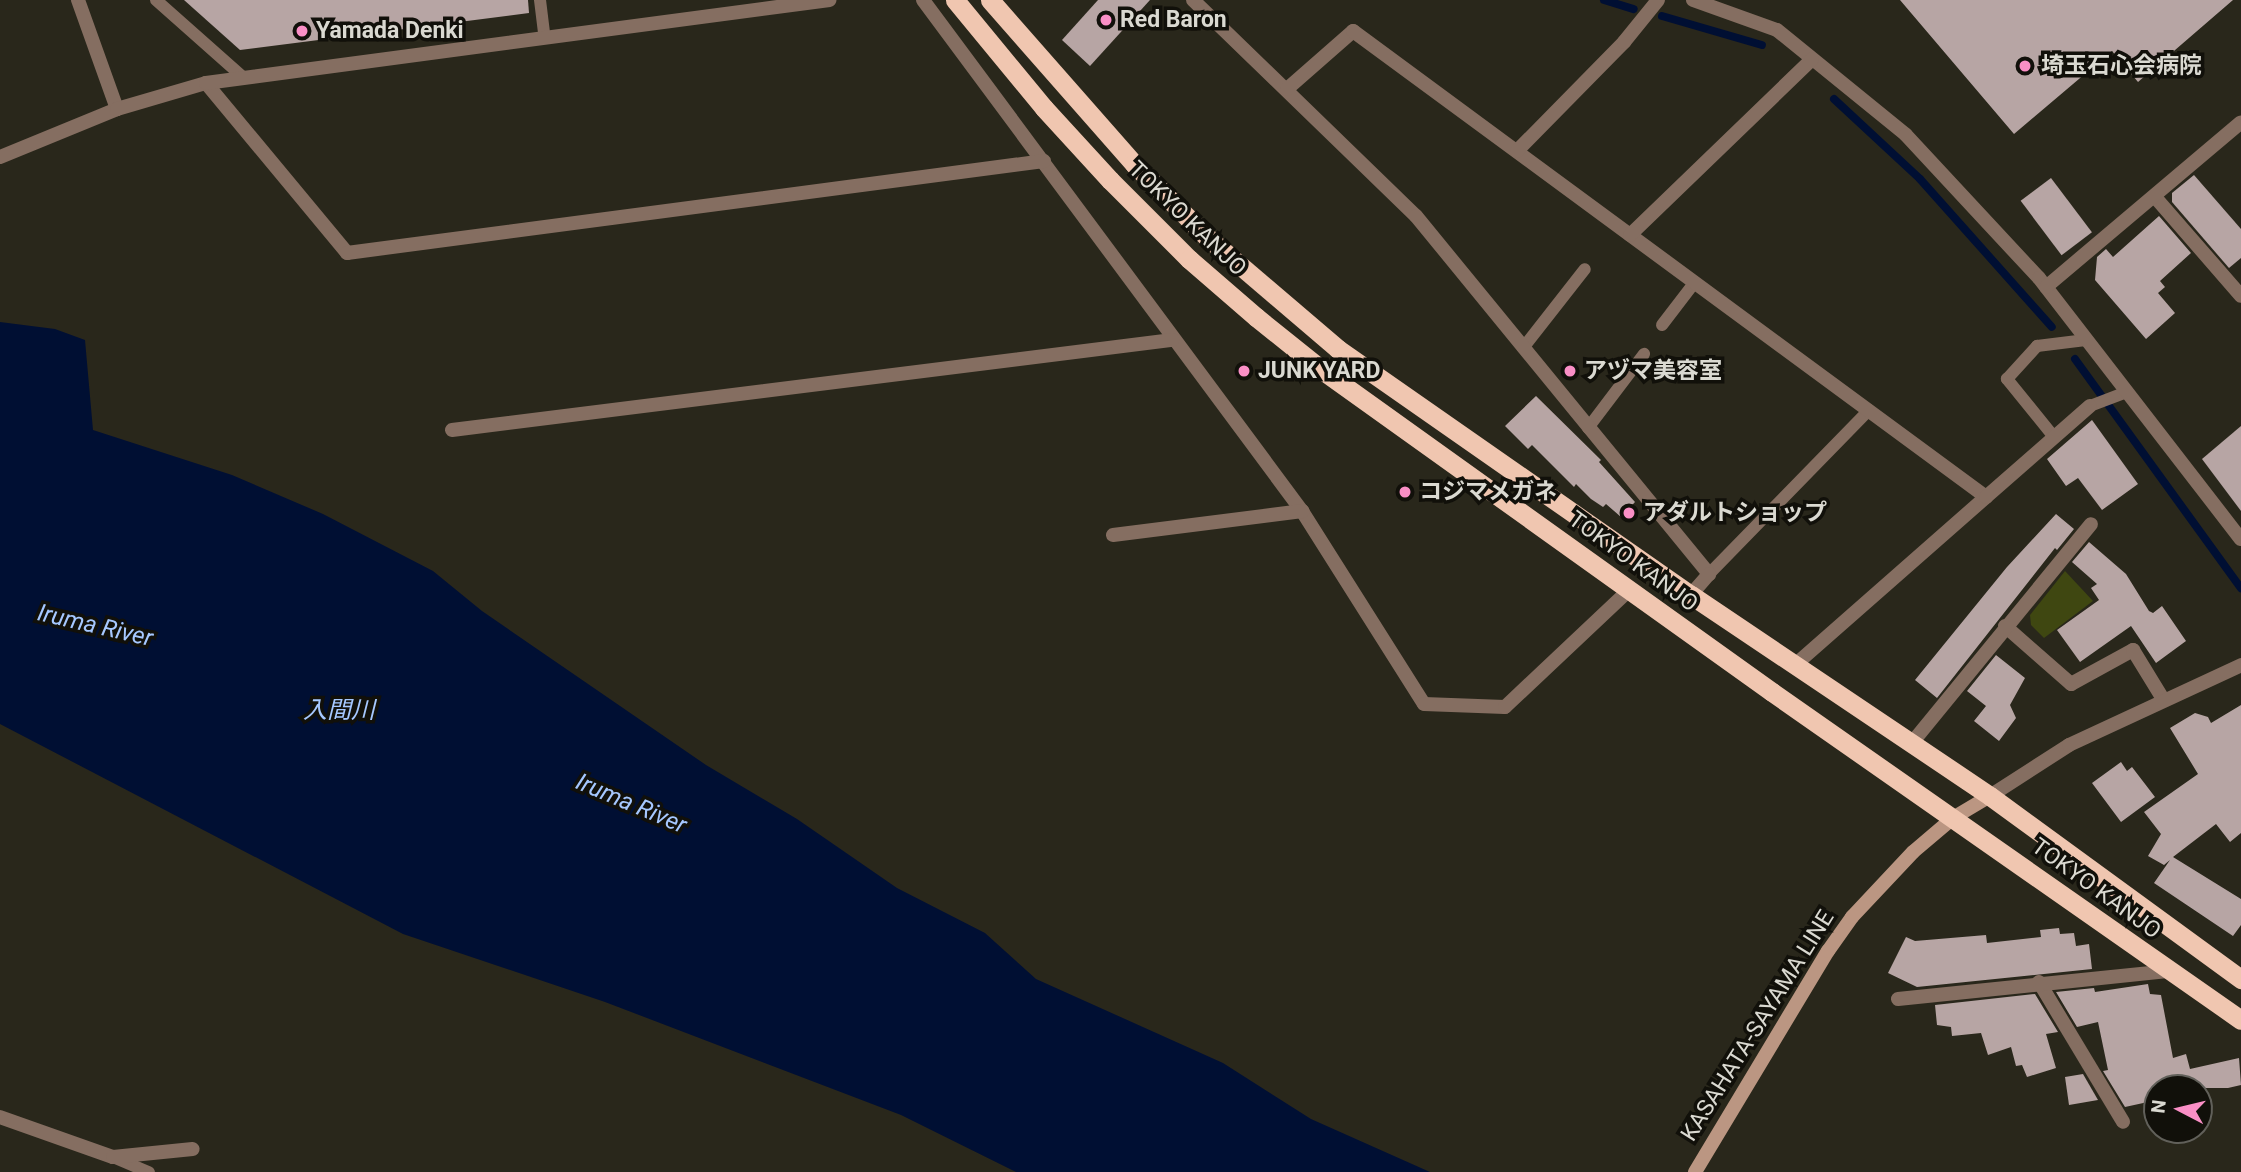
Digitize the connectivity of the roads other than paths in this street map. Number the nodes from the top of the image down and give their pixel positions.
1 (78, 0) edge
2 (156, 0) edge
3 (540, 0) edge
4 (830, 0) edge
5 (923, 0) edge
6 (955, 0) edge
7 (990, 0) edge
8 (1193, 0) edge
9 (1658, 0) edge
10 (1693, 0) edge
11 (545, 38) junction
12 (1812, 59) junction
13 (244, 78) junction
14 (206, 83) junction
15 (1287, 89) junction
16 (117, 109) junction
17 (2241, 122) edge
18 (1517, 151) junction
19 (0, 157) edge
20 (1044, 161) junction
21 (2155, 197) junction
22 (1630, 235) junction
23 (1585, 269) dead end
24 (1695, 282) junction
25 (2046, 287) junction
26 (2241, 296) edge
27 (1662, 325) dead end
28 (1172, 340) junction
29 (2086, 340) junction
30 (1523, 348) junction
31 (1644, 354) dead end
32 (2126, 392) junction
33 (2090, 406) joint
34 (1869, 410) junction
35 (1588, 428) junction
36 (452, 430) dead end
37 (2054, 437) junction
38 (1986, 497) junction
39 (1301, 512) junction
40 (2091, 524) dead end
41 (1113, 535) dead end
42 (2241, 539) edge
43 (1709, 574) junction
44 (1629, 590) junction
45 (1691, 595) junction
46 (2006, 626) junction
47 (1795, 665) junction
48 (2241, 666) edge
49 (2163, 699) junction
50 (1911, 744) junction
51 (1990, 796) junction
52 (1953, 818) junction
53 (2168, 971) junction
54 (2241, 979) edge
55 (2039, 982) junction
56 (1898, 999) dead end
57 (2241, 1020) edge
58 (0, 1117) edge
59 (2123, 1122) dead end
60 (193, 1149) dead end
61 (113, 1157) junction
62 (149, 1172) edge
63 (1695, 1172) edge

1 - 16 street
2 - 13 lane
3 - 11 lane
4 - 11 street
5 - 20 street
6 - 44 highway, TOKYO KANJO
7 - 45 highway, TOKYO KANJO
8 - 15 street
9 - 18 street
10 - 12 street
11 - 13 street
12 - 22 street
12 - 25 street
13 - 14 street
14 - 16 street
14 - 20 street
15 - 18 street
15 - 30 street
16 - 19 street
17 - 21 street
18 - 22 street
20 - 28 street
21 - 25 street
21 - 26 street
22 - 24 street
23 - 30 lane
24 - 27 lane
24 - 34 street
25 - 29 street
28 - 36 street
28 - 39 street
29 - 32 street
29 - 37 lane
30 - 35 street
31 - 35 lane
32 - 33 lane
32 - 42 street
33 - 37 street
34 - 38 street
34 - 43 lane
35 - 43 street
37 - 38 street
38 - 47 street
39 - 41 street
39 - 44 street
40 - 46 street
43 - 45 street
44 - 52 highway, TOKYO KANJO
45 - 47 highway, TOKYO KANJO
46 - 49 street
46 - 50 street
47 - 50 highway, TOKYO KANJO
48 - 49 street
49 - 51 street
50 - 51 highway, TOKYO KANJO
51 - 52 main road, KASAHATA-SAYAMA LINE
51 - 54 highway, TOKYO KANJO
52 - 53 highway, TOKYO KANJO
52 - 63 main road, KASAHATA-SAYAMA LINE
53 - 55 street
53 - 57 highway, TOKYO KANJO
55 - 56 street
55 - 59 street
58 - 61 street
60 - 61 street
61 - 62 lane

